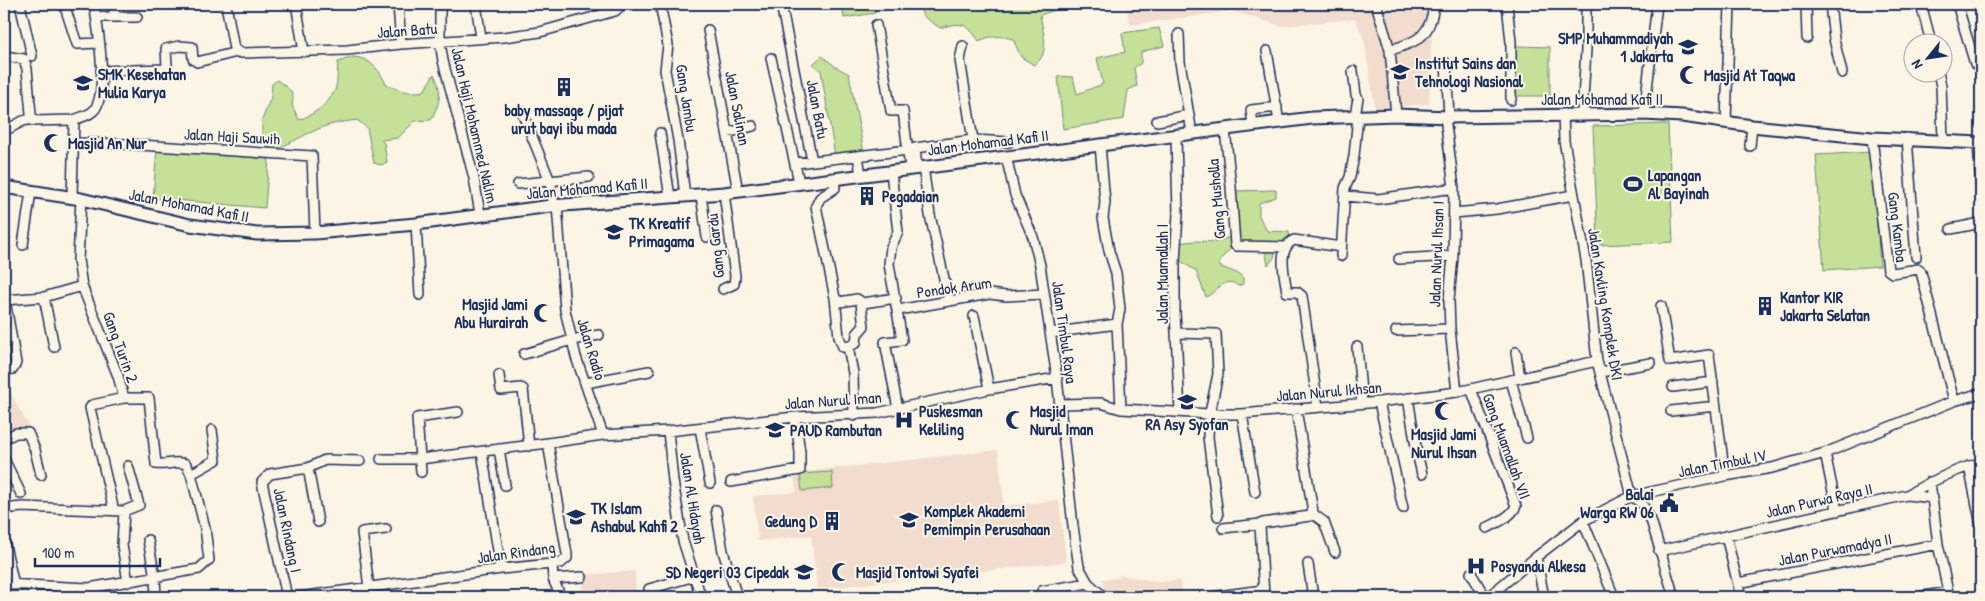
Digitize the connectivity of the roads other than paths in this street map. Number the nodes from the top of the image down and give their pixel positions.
1 (20, 4) edge
2 (64, 4) edge
3 (94, 4) edge
4 (113, 4) edge
5 (226, 4) edge
6 (398, 4) edge
7 (440, 4) edge
8 (476, 4) edge
9 (623, 4) edge
10 (660, 4) edge
11 (781, 4) edge
12 (1376, 4) edge
13 (1434, 4) edge
14 (1507, 4) edge
15 (1586, 4) edge
16 (1656, 4) edge
17 (1730, 4) edge
18 (1806, 4) edge
19 (1830, 4) edge
20 (1921, 4) edge
21 (1957, 4) edge
22 (297, 9) dead end
23 (96, 17) junction
24 (115, 17) junction
25 (137, 17) dead end
26 (876, 24) dead end
27 (708, 30) dead end
28 (1928, 32) edge
29 (1179, 34) dead end
30 (481, 38) junction
31 (1807, 38) dead end
32 (440, 42) junction
33 (99, 43) junction
34 (402, 44) junction
35 (962, 46) dead end
36 (1390, 50) junction
37 (1266, 51) dead end
38 (237, 52) junction
39 (304, 52) junction
40 (4, 56) edge
41 (32, 56) dead end
42 (772, 58) dead end
43 (1446, 63) dead end
44 (1981, 65) edge
45 (101, 71) junction
46 (1353, 71) dead end
47 (1842, 73) dead end
48 (1939, 82) edge
49 (1511, 100) dead end
50 (1582, 109) junction
51 (522, 112) dead end
52 (1448, 113) junction
53 (1357, 114) junction
54 (1563, 114) junction
55 (1644, 114) junction
56 (1276, 115) junction
57 (1396, 115) junction
58 (1190, 116) junction
59 (32, 119) junction
60 (74, 120) junction
61 (1726, 120) junction
62 (754, 126) dead end
63 (1752, 126) junction
64 (10, 128) dead end
65 (1225, 129) junction
66 (1192, 132) junction
67 (660, 133) dead end
68 (727, 133) junction
69 (1170, 135) junction
70 (1872, 138) junction
71 (1907, 138) junction
72 (1943, 138) junction
73 (973, 140) junction
74 (1009, 142) dead end
75 (73, 143) junction
76 (1980, 143) edge
77 (1100, 145) junction
78 (1750, 146) dead end
79 (1006, 156) junction
80 (913, 158) junction
81 (812, 162) junction
82 (859, 165) junction
83 (797, 171) junction
84 (891, 172) junction
85 (589, 177) dead end
86 (834, 178) junction
87 (550, 181) junction
88 (518, 184) dead end
89 (737, 185) junction
90 (4, 187) edge
91 (1454, 188) junction
92 (1981, 189) edge
93 (670, 191) junction
94 (684, 191) junction
95 (31, 192) junction
96 (724, 193) junction
97 (701, 195) junction
98 (1573, 195) junction
99 (76, 196) junction
100 (1345, 196) junction
101 (554, 200) junction
102 (479, 208) junction
103 (1454, 213) junction
104 (1981, 223) edge
105 (416, 224) junction
106 (1951, 228) dead end
107 (315, 229) junction
108 (707, 237) dead end
109 (23, 245) dead end
110 (1286, 247) junction
111 (1341, 247) junction
112 (1341, 256) dead end
113 (1453, 256) junction
114 (1916, 257) dead end
115 (1399, 259) dead end
116 (82, 286) junction
117 (723, 289) dead end
118 (1044, 294) junction
119 (420, 295) dead end
120 (44, 297) junction
121 (836, 298) junction
122 (896, 298) junction
123 (4, 300) edge
124 (949, 300) junction
125 (861, 303) junction
126 (1661, 306) dead end
127 (898, 310) junction
128 (974, 316) dead end
129 (1117, 324) junction
130 (1450, 329) junction
131 (1396, 331) dead end
132 (1050, 333) junction
133 (1177, 333) junction
134 (599, 335) dead end
135 (572, 340) junction
136 (54, 347) dead end
137 (848, 347) junction
138 (1357, 347) dead end
139 (1516, 352) dead end
140 (524, 354) dead end
141 (1598, 361) junction
142 (1651, 363) dead end
143 (4, 370) edge
144 (649, 371) dead end
145 (1600, 372) junction
146 (499, 375) dead end
147 (1057, 378) junction
148 (1516, 379) junction
149 (1713, 382) junction
150 (586, 383) junction
151 (1673, 387) dead end
152 (989, 389) junction
153 (1471, 389) junction
154 (1457, 392) junction
155 (1981, 393) edge
156 (124, 398) junction
157 (1408, 398) junction
158 (1379, 402) junction
159 (1954, 402) junction
160 (1362, 403) junction
161 (1060, 404) junction
162 (1716, 406) junction
163 (1318, 407) junction
164 (898, 409) junction
165 (1121, 409) junction
166 (1296, 409) junction
167 (1671, 411) dead end
168 (458, 412) dead end
169 (1180, 412) junction
170 (1210, 414) junction
171 (1242, 414) junction
172 (854, 416) junction
173 (795, 417) junction
174 (700, 428) junction
175 (212, 430) dead end
176 (668, 431) junction
177 (603, 435) junction
178 (1527, 438) dead end
179 (4, 439) edge
180 (548, 444) junction
181 (528, 446) junction
182 (499, 449) junction
183 (482, 452) junction
184 (1825, 452) junction
185 (4, 458) edge
186 (381, 459) dead end
187 (420, 459) junction
188 (360, 461) dead end
189 (1981, 463) edge
190 (128, 466) dead end
191 (1969, 466) junction
192 (308, 468) junction
193 (421, 472) dead end
194 (191, 474) junction
195 (1422, 474) dead end
196 (41, 475) dead end
197 (1725, 476) junction
198 (710, 482) dead end
199 (731, 482) dead end
200 (1930, 482) junction
201 (505, 485) dead end
202 (1254, 492) dead end
203 (21, 494) dead end
204 (1906, 495) junction
205 (1632, 496) junction
206 (1933, 498) junction
207 (1403, 508) dead end
208 (4, 509) edge
209 (716, 510) dead end
210 (114, 511) junction
211 (124, 511) junction
212 (1837, 512) junction
213 (1313, 514) junction
214 (1218, 516) dead end
215 (1583, 521) junction
216 (318, 522) dead end
217 (1261, 524) junction
218 (1981, 525) edge
219 (1223, 528) dead end
220 (1487, 528) dead end
221 (386, 529) dead end
222 (1726, 536) junction
223 (148, 540) dead end
224 (1938, 544) junction
225 (5, 545) edge
226 (1659, 551) junction
227 (1335, 552) dead end
228 (1536, 557) junction
229 (552, 564) junction
230 (1308, 564) dead end
231 (501, 569) junction
232 (1472, 573) dead end
233 (694, 576) junction
234 (156, 577) junction
235 (582, 577) dead end
236 (553, 579) junction
237 (128, 582) junction
238 (1088, 583) junction
239 (1738, 583) junction
240 (4, 584) edge
241 (14, 585) junction
242 (369, 588) junction
243 (649, 589) dead end
244 (1042, 591) dead end
245 (1264, 594) edge
246 (1948, 595) edge
247 (156, 597) edge
248 (287, 597) edge
249 (299, 597) edge
250 (561, 597) edge
251 (701, 597) edge
252 (737, 597) edge
253 (1104, 597) edge
254 (1210, 597) edge
255 (1313, 597) edge
256 (1487, 597) edge
257 (1544, 597) edge
258 (1614, 597) edge
259 (1674, 597) edge
260 (1741, 597) edge
261 (1919, 597) edge

1 - 41 street
2 - 33 street
3 - 23 street
4 - 24 street
5 - 38 street
6 - 34 street
7 - 32 street, Jalan Haji Mohammed Nalim
8 - 30 street
9 - 30 street, Jalan Batu
10 - 94 street, Gang Jambu
11 - 81 street, Jalan Batu
12 - 36 street
13 - 36 street
14 - 49 street
15 - 50 street
16 - 55 street
17 - 61 street
18 - 31 street
19 - 47 street
20 - 28 street
21 - 44 street
22 - 39 street
23 - 24 street
23 - 33 street
24 - 25 street
26 - 80 street
27 - 68 street, Jalan Salinan
29 - 58 street
30 - 32 street, Jalan Batu
32 - 34 street, Jalan Batu
32 - 102 street, Jalan Haji Mohammed Nalim
33 - 45 street
34 - 39 street, Jalan Batu
35 - 73 street
36 - 57 street
37 - 56 street
38 - 39 street, Jalan Batu
38 - 45 street, Jalan Batu
40 - 59 street
42 - 83 street
43 - 52 street, Jalan Nurul Ihsan I
45 - 60 street
46 - 53 street
48 - 72 street
50 - 54 main road, Jalan Mohamad Kafi II
50 - 55 main road, Jalan Mohamad Kafi II
51 - 87 street, Jalan Radio
52 - 54 main road, Jalan Mohamad Kafi II
52 - 57 main road, Jalan Mohamad Kafi II
52 - 91 street, Jalan Nurul Ihsan I
53 - 56 main road, Jalan Mohamad Kafi II
53 - 57 main road, Jalan Mohamad Kafi II
53 - 100 street
54 - 98 street, Jalan Kavling Komplek DKI
55 - 61 main road, Jalan Mohamad Kafi II
56 - 65 main road, Jalan Mohamad Kafi II
58 - 66 street
58 - 69 street, Jalan Muamallah I
59 - 60 street
59 - 64 street
60 - 75 street, Gang Turin 2
61 - 63 main road, Jalan Mohamad Kafi II
62 - 68 street
63 - 70 main road, Jalan Mohamad Kafi II
63 - 78 street
65 - 66 main road, Jalan Mohamad Kafi II
65 - 110 street, Gang Musholla
66 - 69 main road, Jalan Mohamad Kafi II
67 - 93 street
68 - 89 street, Jalan Salinan
69 - 77 main road, Jalan Mohamad Kafi II
69 - 133 street, Jalan Muamallah I
70 - 71 main road, Jalan Mohamad Kafi II
70 - 159 street, Gang Kamba
71 - 72 main road, Jalan Mohamad Kafi II
71 - 114 street
72 - 76 main road, Jalan Mohamad Kafi II
73 - 74 street
73 - 80 street
75 - 99 street, Gang Turin 2
75 - 107 street, Jalan Haji Sauwih
76 - 92 street
77 - 79 main road, Jalan Mohamad Kafi II
77 - 129 street
79 - 80 main road, Jalan Mohamad Kafi II
79 - 118 street, Jalan Timbul Raya
80 - 82 street
80 - 84 main road, Jalan Mohamad Kafi II
80 - 124 street
81 - 82 street
81 - 83 street
82 - 84 main road, Jalan Mohamad Kafi II
82 - 86 main road, Jalan Mohamad Kafi II
83 - 86 main road, Jalan Mohamad Kafi II
83 - 89 main road, Jalan Mohamad Kafi II
84 - 122 street
85 - 87 street
86 - 121 street
87 - 88 street
87 - 101 street, Jalan Radio
89 - 96 main road, Jalan Mohamad Kafi II
90 - 95 main road, Jalan Mohamad Kafi II
91 - 100 street
91 - 103 street, Jalan Nurul Ihsan I
93 - 94 main road, Jalan Mohamad Kafi II
93 - 101 main road, Jalan Mohamad Kafi II
94 - 97 main road, Jalan Mohamad Kafi II
95 - 99 main road, Jalan Mohamad Kafi II
95 - 109 street
96 - 97 main road, Jalan Mohamad Kafi II
96 - 117 street, Gang Gardu
97 - 108 street
98 - 103 street
98 - 141 street, Jalan Kavling Komplek DKI
99 - 107 main road, Jalan Mohamad Kafi II
99 - 116 street, Gang Turin 2
100 - 111 street
101 - 102 main road, Jalan Mohamad Kafi II
101 - 135 street, Jalan Radio
102 - 105 main road, Jalan Mohamad Kafi II
103 - 113 street, Jalan Nurul Ihsan I
104 - 106 street
105 - 107 main road, Jalan Mohamad Kafi II
105 - 119 street
110 - 111 street
110 - 163 street
111 - 112 street
113 - 115 street
113 - 130 street, Jalan Nurul Ihsan I
116 - 120 street
116 - 156 street, Gang Turin 2
118 - 124 street, Pondok Arum
118 - 132 street, Jalan Timbul Raya
120 - 123 street
120 - 136 street
121 - 125 street
121 - 137 street
122 - 125 street
122 - 127 street
123 - 143 street
124 - 127 street, Pondok Arum
125 - 137 street
126 - 149 street
127 - 164 street
128 - 152 street
129 - 132 street
129 - 165 street
130 - 131 street
130 - 154 street, Jalan Nurul Ihsan I
132 - 147 street, Jalan Timbul Raya
133 - 169 street, Jalan Muamallah I
133 - 170 street
134 - 135 street
135 - 140 street
135 - 150 street, Jalan Radio
137 - 172 street
138 - 160 street
139 - 148 street
141 - 145 street, Jalan Kavling Komplek DKI
141 - 148 street, Jalan Nurul Ikhsan
142 - 145 street
144 - 150 street
145 - 205 street, Jalan Kavling Komplek DKI
146 - 181 street
147 - 152 street, Jalan Nurul Iman
147 - 161 street, Jalan Timbul Raya
148 - 153 street, Jalan Nurul Ikhsan
148 - 178 street
149 - 151 street
149 - 162 street
150 - 177 street, Jalan Radio
152 - 164 street, Jalan Nurul Iman
153 - 154 street, Jalan Nurul Ikhsan
153 - 220 street, Gang Muamallah VII
154 - 157 street, Jalan Nurul Ikhsan
155 - 159 street, Jalan Timbul IV
156 - 194 street
156 - 210 street, Gang Turin 2
157 - 158 street, Jalan Nurul Ikhsan
157 - 195 street
158 - 160 street, Jalan Nurul Ikhsan
158 - 207 street
159 - 184 street, Jalan Timbul IV
160 - 163 street, Jalan Nurul Ikhsan
161 - 165 street, Jalan Nurul Ikhsan
161 - 238 street, Jalan Timbul Raya
162 - 167 street
162 - 197 street
163 - 166 street, Jalan Nurul Ikhsan
164 - 172 street, Jalan Nurul Iman
165 - 169 street, Jalan Nurul Ikhsan
166 - 171 street, Jalan Nurul Ikhsan
166 - 213 street
168 - 187 street
169 - 170 street, Jalan Nurul Ikhsan
170 - 171 street, Jalan Nurul Ikhsan
170 - 214 street
171 - 202 street
172 - 173 street, Jalan Nurul Iman
173 - 174 street, Jalan Nurul Iman
173 - 199 street
174 - 176 street, Jalan Nurul Iman
174 - 198 street
175 - 194 street
176 - 177 street
176 - 233 street, Jalan Al Hidayah
177 - 180 street
179 - 196 street
180 - 181 street
180 - 229 street, Jalan Rindang
181 - 182 street
182 - 183 street
182 - 201 street
183 - 187 street
183 - 231 street
184 - 197 street, Jalan Timbul IV
184 - 212 street
185 - 203 street
186 - 187 street
187 - 193 street
188 - 192 street, Jalan Rindang I
189 - 191 street, Jalan Purwa Raya II
190 - 211 street
191 - 200 street, Jalan Purwa Raya II
191 - 218 street
192 - 216 street
192 - 248 street, Jalan Rindang I
194 - 234 street
197 - 205 street, Jalan Timbul IV
200 - 204 street, Jalan Purwa Raya II
200 - 206 street
204 - 206 street
204 - 212 street, Jalan Purwa Raya II
205 - 215 street, Jalan Timbul IV
205 - 226 street
206 - 224 street
208 - 210 street
209 - 252 street
210 - 211 street
211 - 237 street
212 - 222 street, Jalan Purwa Raya II
213 - 217 street
213 - 227 street
215 - 228 street, Jalan Timbul IV
215 - 258 street
217 - 219 street
217 - 245 street
221 - 242 street
222 - 226 street, Jalan Purwa Raya II
222 - 239 street
223 - 234 street
224 - 239 street, Jalan Purwamadya II
224 - 246 street
225 - 241 street
226 - 259 street
228 - 256 street, Jalan Timbul IV
228 - 257 street
229 - 231 street, Jalan Rindang
229 - 236 street
230 - 255 street
231 - 242 street, Jalan Rindang
232 - 256 street
233 - 243 street
233 - 251 street, Jalan Al Hidayah
234 - 237 street
234 - 247 street
235 - 236 street
236 - 250 street
237 - 241 street
238 - 244 street
238 - 253 street, Jalan Timbul Raya
239 - 260 street
240 - 241 street
242 - 249 street, Jalan Rindang
245 - 254 street
246 - 261 street

